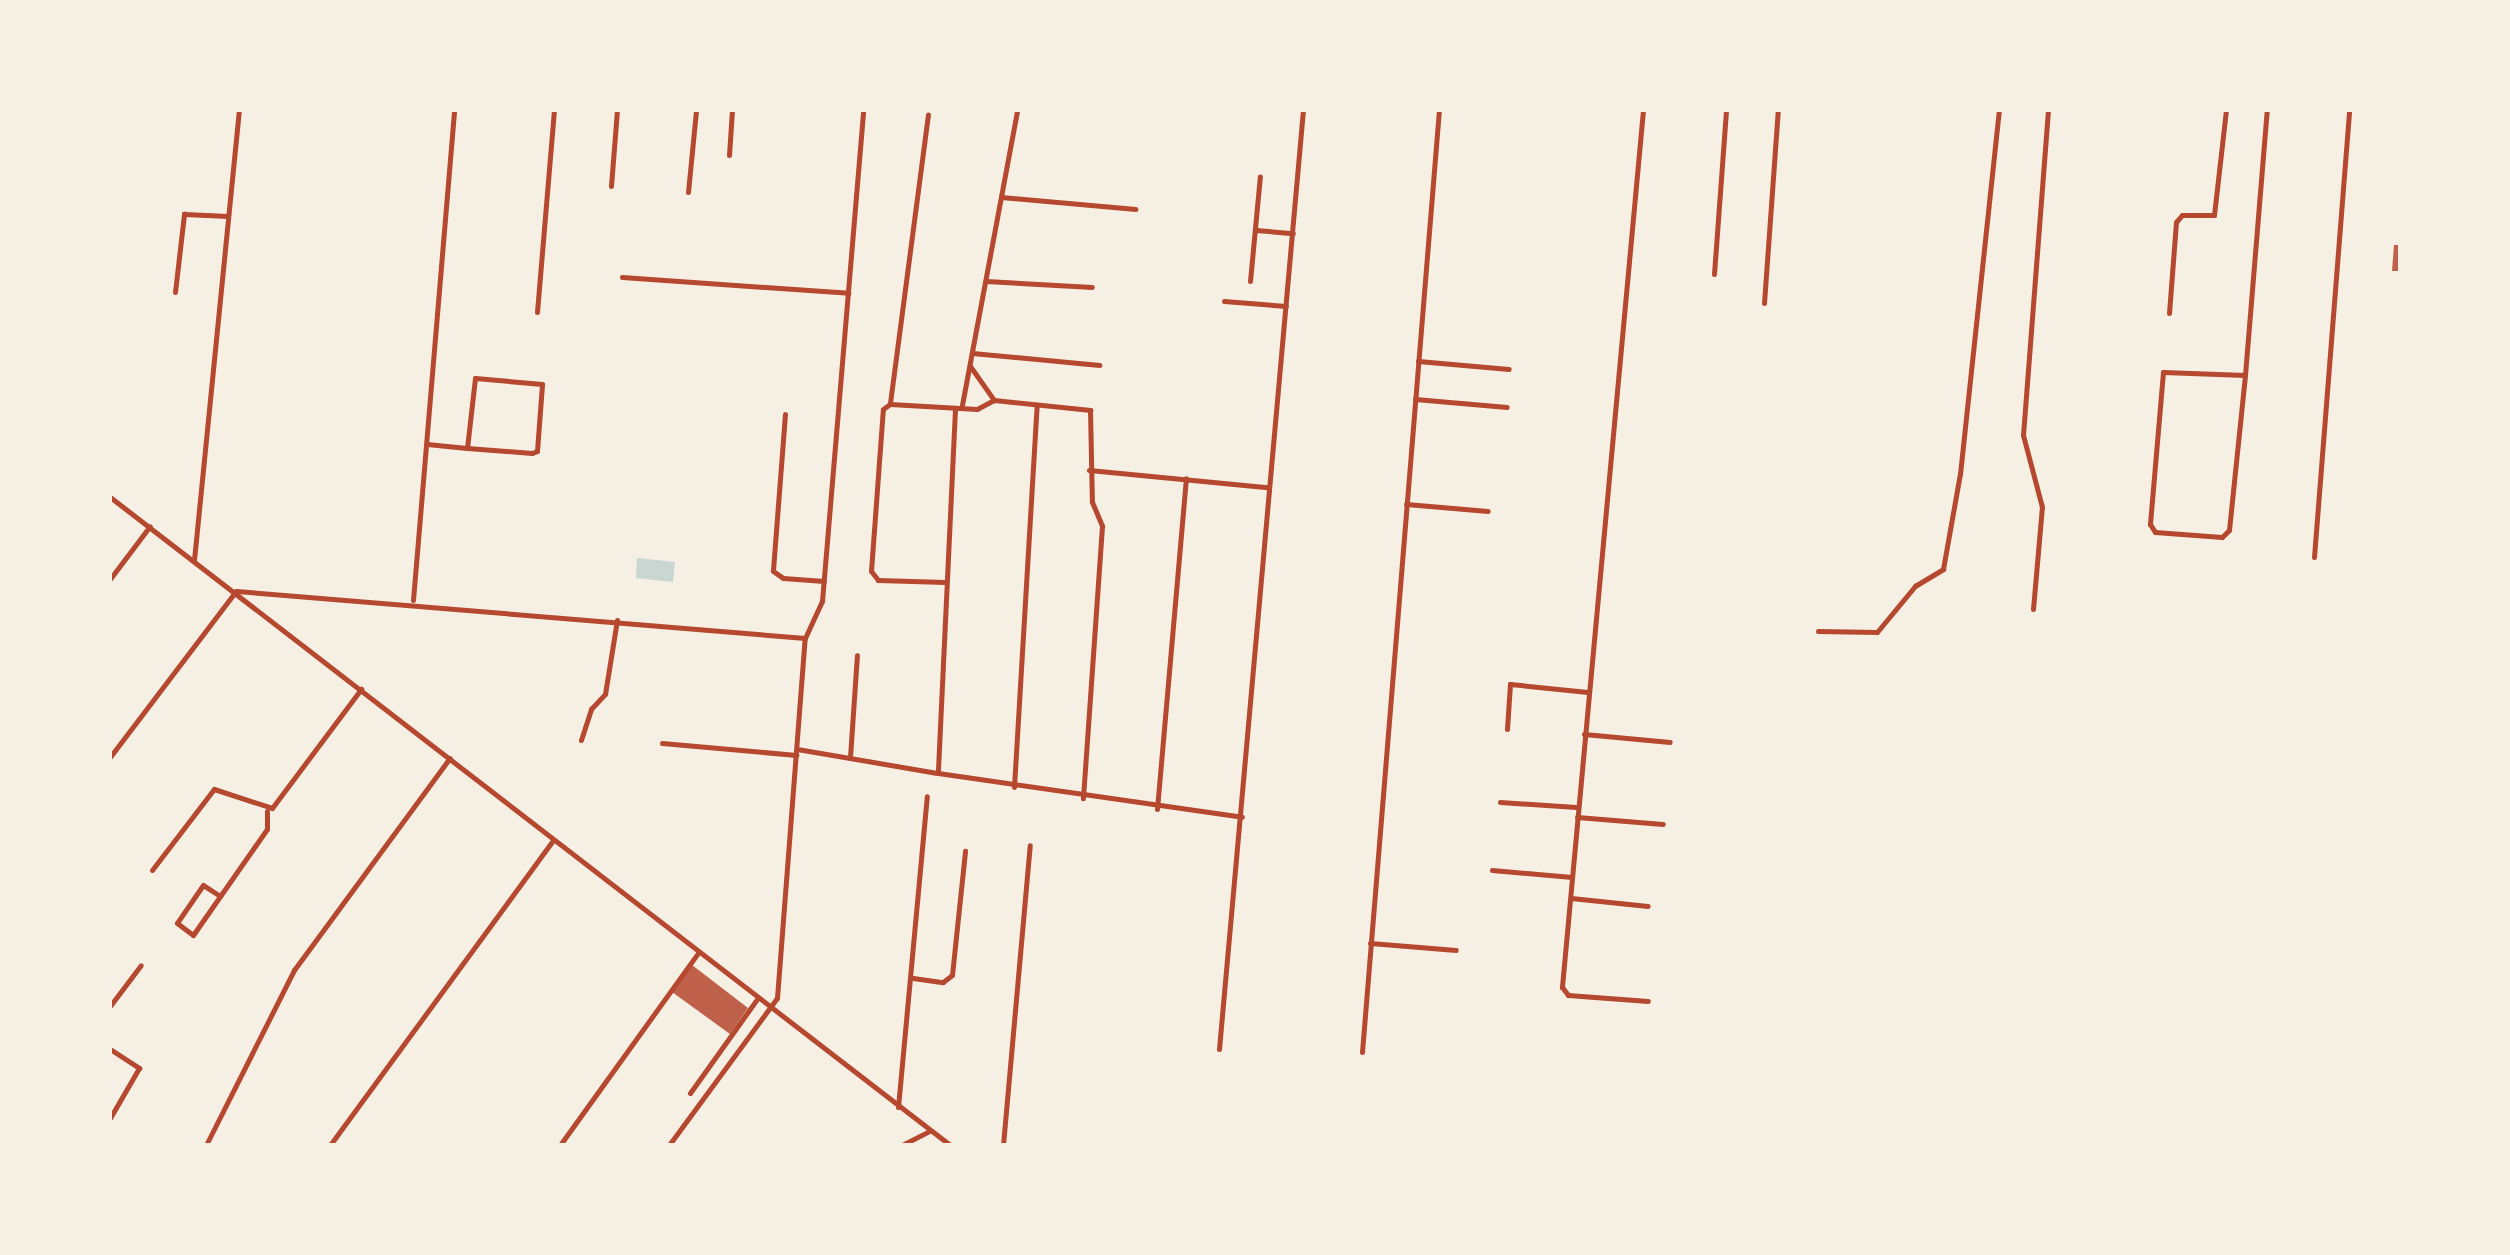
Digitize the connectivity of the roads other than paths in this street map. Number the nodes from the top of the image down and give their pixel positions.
1 (239, 110) edge
2 (454, 110) edge
3 (554, 110) edge
4 (618, 110) edge
5 (696, 110) edge
6 (732, 110) edge
7 (863, 110) edge
8 (1017, 110) edge
9 (1303, 110) edge
10 (1439, 110) edge
11 (1643, 110) edge
12 (1726, 110) edge
13 (1778, 110) edge
14 (1999, 110) edge
15 (2048, 110) edge
16 (2226, 110) edge
17 (2267, 110) edge
18 (2348, 110) edge
19 (928, 114) dead end
20 (729, 155) dead end
21 (1260, 176) dead end
22 (611, 186) dead end
23 (688, 192) dead end
24 (1001, 198) junction
25 (1135, 209) dead end
26 (228, 216) junction
27 (1255, 230) junction
28 (1292, 233) junction
29 (1714, 274) dead end
30 (622, 277) dead end
31 (985, 281) junction
32 (1250, 281) dead end
33 (1092, 287) dead end
34 (174, 292) dead end
35 (848, 293) junction
36 (1224, 301) dead end
37 (1764, 303) dead end
38 (1286, 306) junction
39 (537, 312) dead end
40 (2170, 313) dead end
41 (972, 353) junction
42 (1418, 361) junction
43 (970, 365) junction
44 (1098, 365) dead end
45 (1508, 368) dead end
46 (2245, 375) junction
47 (1415, 399) junction
48 (994, 400) junction
49 (890, 404) junction
50 (1037, 404) junction
51 (958, 407) junction
52 (1507, 407) dead end
53 (785, 414) dead end
54 (427, 444) junction
55 (467, 448) junction
56 (1089, 470) junction
57 (1186, 478) junction
58 (1267, 487) junction
59 (110, 496) edge
60 (1406, 504) junction
61 (1488, 511) dead end
62 (150, 526) junction
63 (2314, 557) dead end
64 (194, 560) junction
65 (110, 579) edge
66 (824, 581) junction
67 (945, 582) junction
68 (236, 591) junction
69 (413, 602) junction
70 (2033, 609) dead end
71 (617, 620) junction
72 (1818, 631) dead end
73 (805, 638) junction
74 (857, 655) dead end
75 (362, 688) junction
76 (1588, 692) junction
77 (1507, 729) dead end
78 (1584, 734) junction
79 (581, 740) dead end
80 (1670, 742) dead end
81 (662, 743) dead end
82 (796, 752) junction
83 (110, 757) edge
84 (850, 757) junction
85 (450, 758) junction
86 (938, 773) junction
87 (1014, 786) junction
88 (927, 796) dead end
89 (1083, 798) junction
90 (1500, 802) dead end
91 (1578, 808) junction
92 (1157, 809) junction
93 (267, 811) junction
94 (1242, 817) junction
95 (1577, 817) junction
96 (1664, 824) dead end
97 (552, 842) junction
98 (1030, 845) dead end
99 (965, 851) dead end
100 (152, 870) dead end
101 (1492, 870) dead end
102 (1572, 877) junction
103 (220, 896) junction
104 (1570, 898) junction
105 (1648, 906) dead end
106 (1370, 943) junction
107 (1456, 950) dead end
108 (698, 953) junction
109 (141, 965) dead end
110 (912, 978) junction
111 (757, 999) junction
112 (1648, 1001) dead end
113 (110, 1006) edge
114 (769, 1008) junction
115 (110, 1050) edge
116 (1219, 1050) dead end
117 (1362, 1052) dead end
118 (690, 1093) dead end
119 (898, 1108) junction
120 (110, 1118) edge
121 (930, 1131) junction
122 (207, 1144) edge
123 (330, 1145) edge
124 (560, 1145) edge
125 (669, 1145) edge
126 (902, 1145) edge
127 (950, 1145) edge
128 (1004, 1145) edge

1 - 26 street
2 - 54 street
3 - 39 street
4 - 22 street
5 - 23 street
6 - 20 street
7 - 35 street
8 - 24 street
9 - 28 street
10 - 42 street
11 - 76 street
12 - 29 street
13 - 37 street
14 - 72 street
15 - 70 street
16 - 40 street
17 - 46 street
18 - 63 street
19 - 49 street
21 - 27 street
24 - 25 street
24 - 31 street
26 - 34 street
26 - 64 street
27 - 28 street
27 - 32 street
28 - 38 street
30 - 35 street
31 - 33 street
31 - 41 street
35 - 66 street
36 - 38 street
38 - 58 street
41 - 43 street
41 - 44 street
42 - 45 street
42 - 47 street
43 - 48 street
43 - 51 street
46 - 46 street
47 - 52 street
47 - 60 street
48 - 50 street
48 - 51 street
49 - 51 street
49 - 67 street
50 - 56 street
50 - 87 street
51 - 67 street
53 - 66 street
54 - 55 street
54 - 69 street
55 - 55 street
56 - 57 street
56 - 89 street
57 - 58 street
57 - 92 street
58 - 94 street
59 - 62 street
60 - 61 street
60 - 106 street
62 - 64 street
62 - 65 street
64 - 68 street
66 - 73 street
67 - 86 street
68 - 69 street
68 - 75 street
68 - 83 street
69 - 71 street
71 - 73 street
71 - 79 street
73 - 82 street
74 - 84 street
75 - 85 street
75 - 93 street
76 - 77 street
76 - 78 street
78 - 80 street
78 - 91 street
81 - 82 street
82 - 84 street
82 - 114 street
84 - 86 street
85 - 97 street
85 - 122 street
86 - 87 street
87 - 89 street
88 - 110 street
89 - 92 street
90 - 91 street
91 - 95 street
92 - 94 street
93 - 100 street
93 - 103 street
94 - 116 street
95 - 96 street
95 - 102 street
97 - 108 street
97 - 123 street
98 - 128 street
99 - 110 street
101 - 102 street
102 - 104 street
103 - 103 street
104 - 105 street
104 - 112 street
106 - 107 street
106 - 117 street
108 - 111 street
108 - 124 street
109 - 113 street
110 - 119 street
111 - 114 street
111 - 118 street
114 - 119 street
114 - 125 street
115 - 120 street
119 - 121 street
121 - 126 street
121 - 127 street

